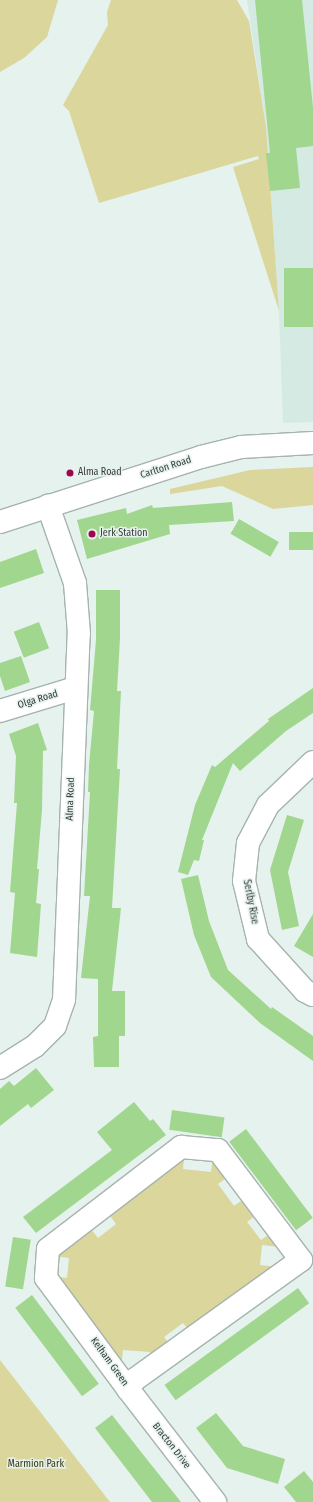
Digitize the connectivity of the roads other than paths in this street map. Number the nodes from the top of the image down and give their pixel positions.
1 (313, 443) edge
2 (48, 506) junction
3 (0, 522) edge
4 (75, 688) junction
5 (0, 711) edge
6 (313, 762) edge
7 (313, 995) edge
8 (0, 1068) edge
9 (307, 1262) edge
10 (128, 1389) junction
11 (215, 1502) edge

1 - 2 street, Carlton Road
2 - 3 street, Carlton Road
2 - 4 street, Alma Road
4 - 5 street, Olga Road
4 - 8 street, Alma Road
6 - 7 street, Serlby Rise
9 - 10 street, Kelham Green
9 - 10 street, Kelham Green
10 - 11 street, Bracton Drive

